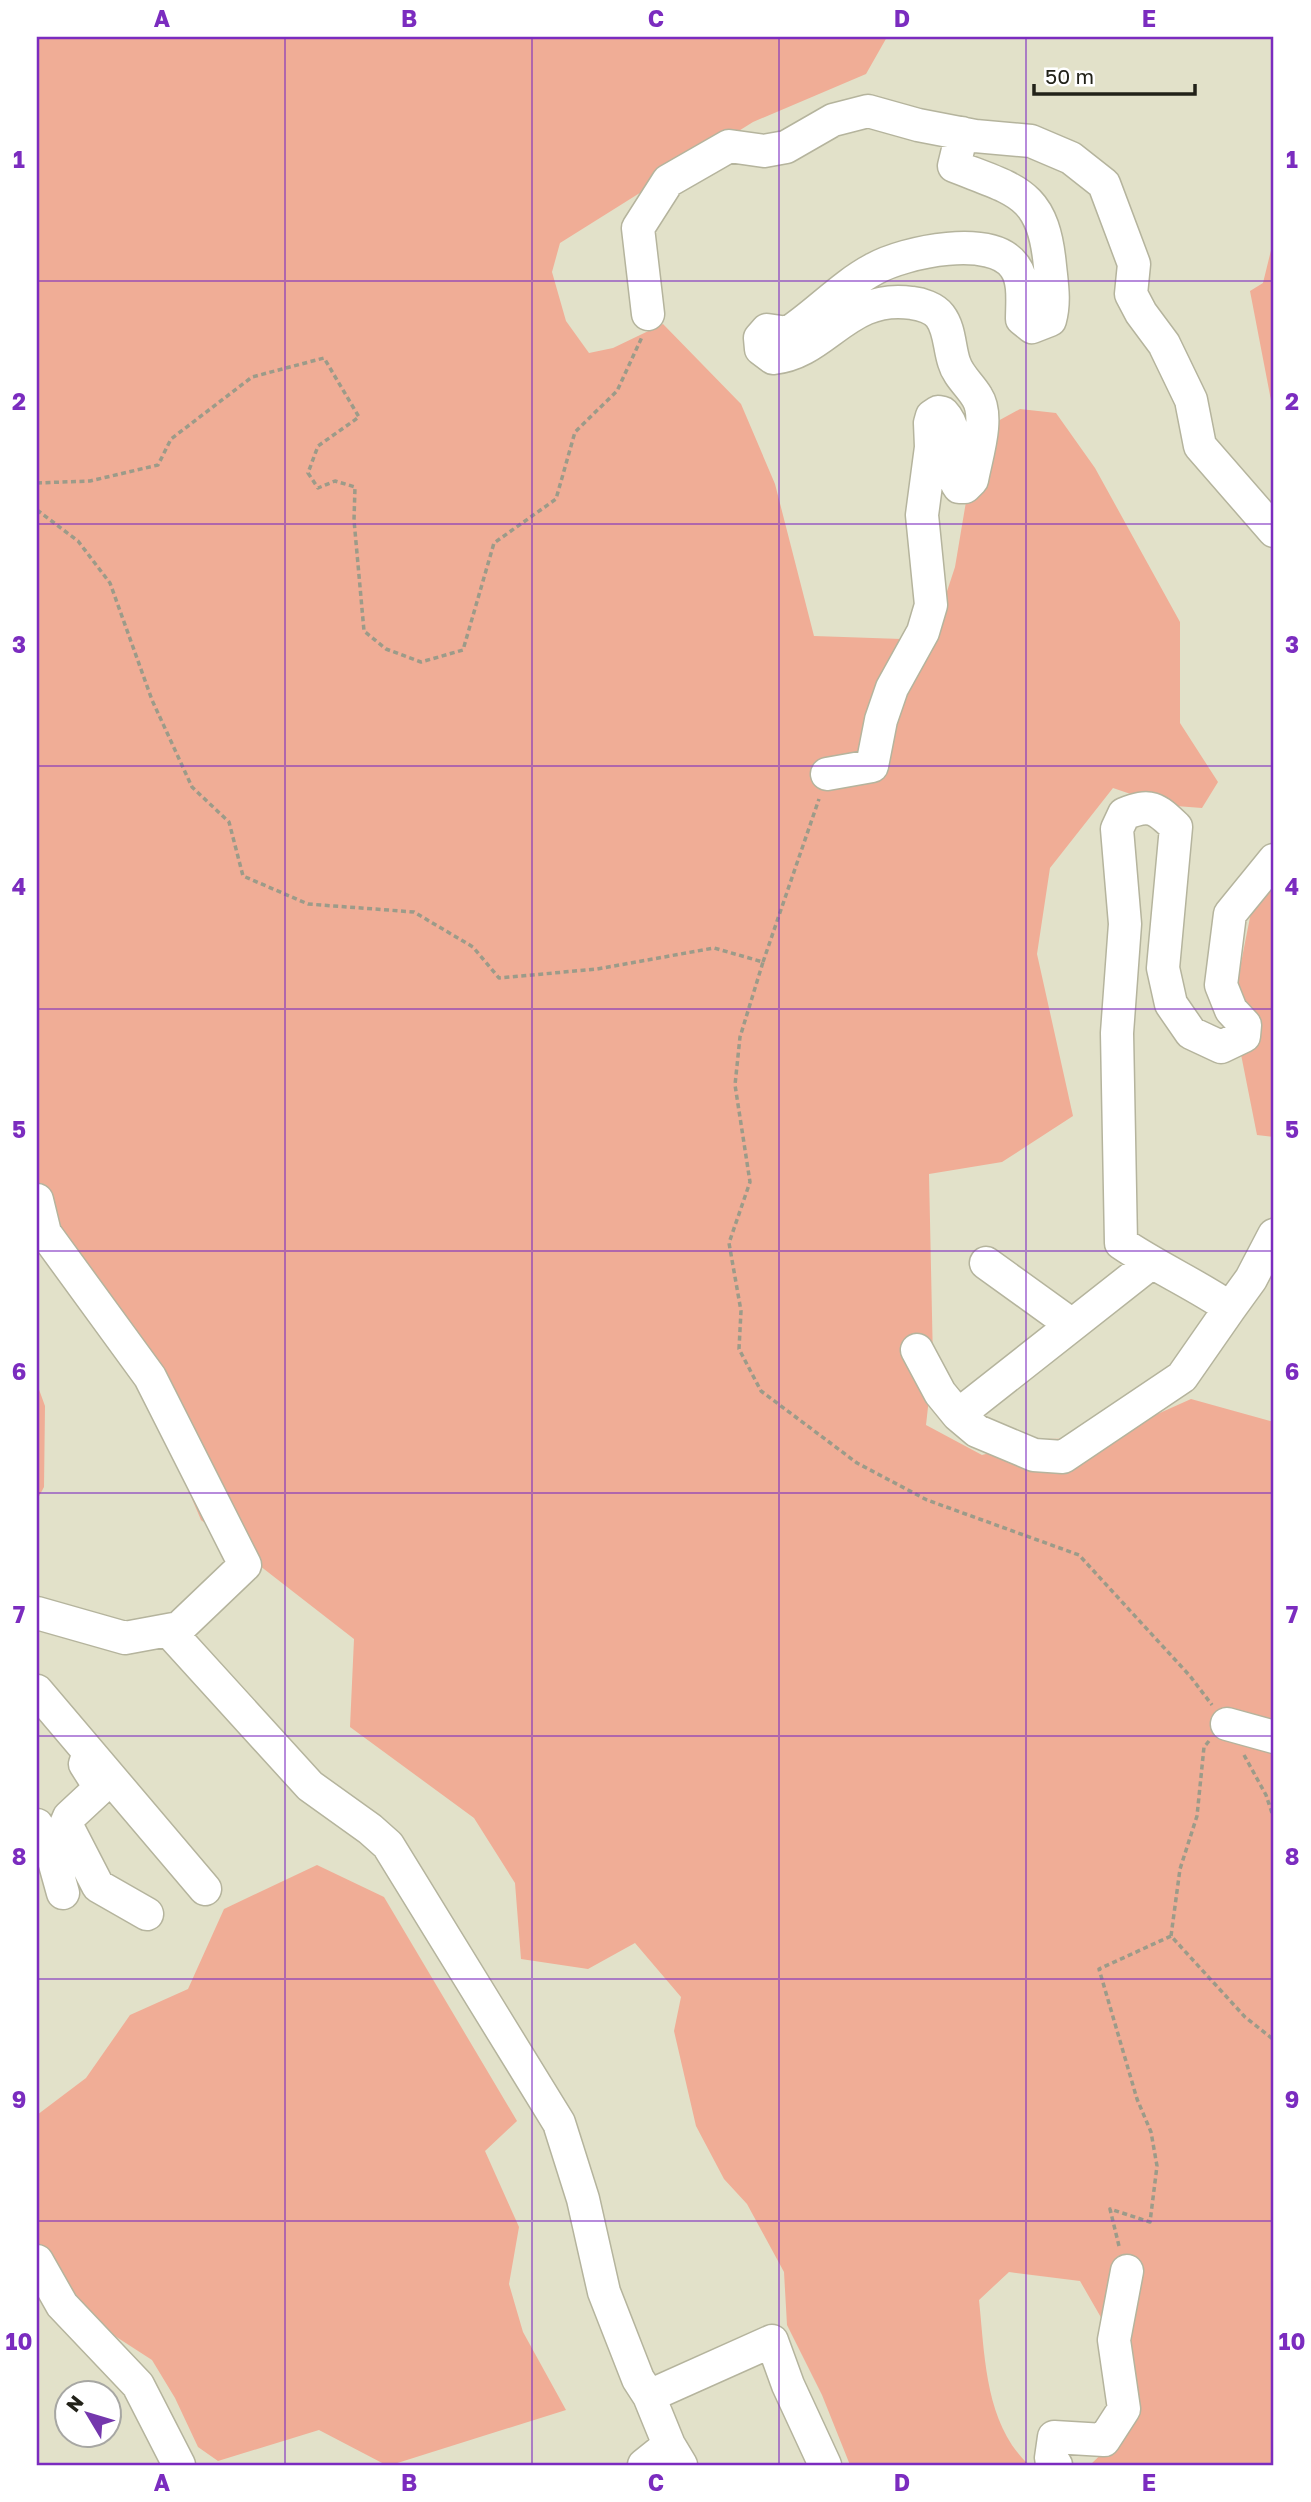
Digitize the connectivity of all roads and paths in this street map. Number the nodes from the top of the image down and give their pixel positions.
1 (961, 134) junction
2 (648, 314) joint
3 (37, 483) edge
4 (37, 510) edge
5 (1274, 531) edge
6 (827, 774) joint
7 (1274, 860) edge
8 (763, 962) junction
9 (37, 1200) edge
10 (1274, 1235) edge
11 (986, 1263) dead end
12 (1151, 1263) junction
13 (1230, 1308) junction
14 (1072, 1325) junction
15 (917, 1350) dead end
16 (958, 1415) junction
17 (37, 1614) edge
18 (169, 1631) junction
19 (37, 1691) edge
20 (1227, 1724) junction
21 (1274, 1737) edge
22 (90, 1754) junction
23 (1274, 1819) edge
24 (37, 1825) edge
25 (205, 1889) dead end
26 (63, 1893) dead end
27 (147, 1914) dead end
28 (1171, 1936) junction
29 (1274, 2040) edge
30 (37, 2261) edge
31 (1127, 2271) joint
32 (649, 2396) junction
33 (675, 2455) edge
34 (179, 2465) edge
35 (644, 2465) edge
36 (825, 2465) edge
37 (1056, 2465) edge

1 - 2 street
1 - 5 street
1 - 6 street
2 - 3 path
4 - 8 path
6 - 8 path
7 - 12 street
8 - 20 path
9 - 18 street
10 - 13 street
11 - 14 street
12 - 13 street
12 - 14 street
13 - 16 street
14 - 16 street
15 - 16 street
17 - 18 street
18 - 32 street
19 - 22 street
20 - 21 street
20 - 23 path
20 - 28 path
22 - 25 street
22 - 27 street
24 - 26 street
28 - 29 path
28 - 31 path
30 - 34 street
31 - 37 street
32 - 33 street
32 - 36 street
33 - 35 street

